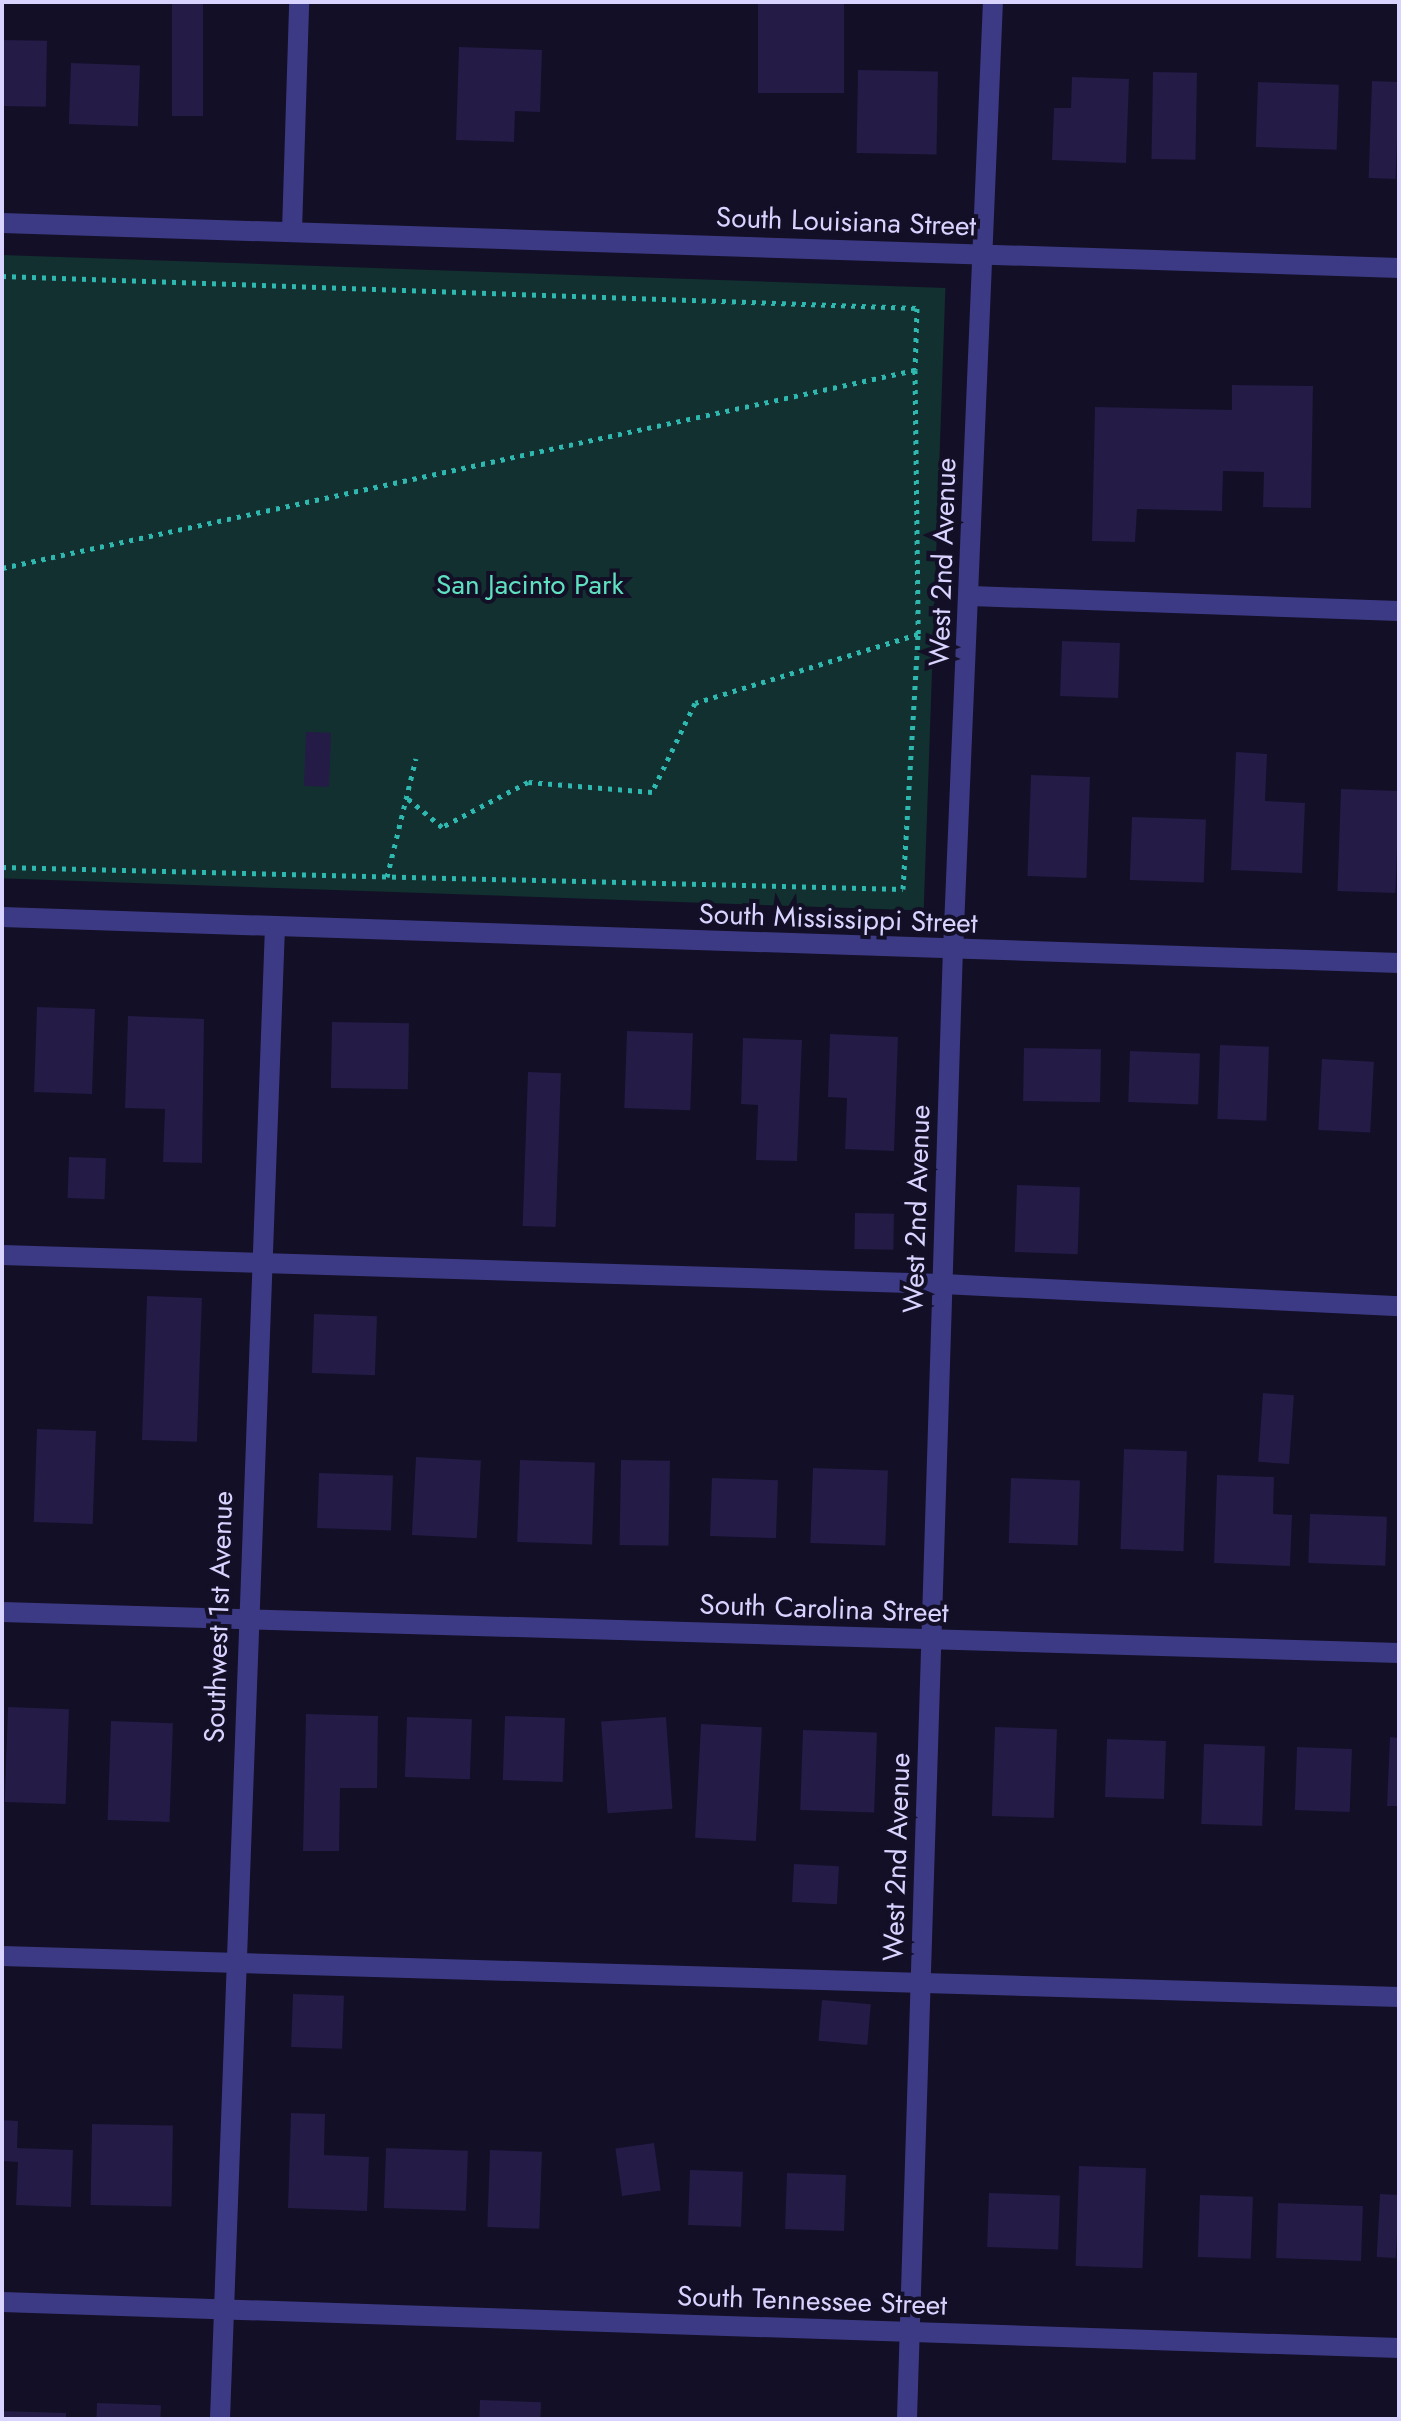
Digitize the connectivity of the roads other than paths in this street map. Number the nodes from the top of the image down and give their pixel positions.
1 (299, 2) edge
2 (993, 2) edge
3 (2, 223) edge
4 (292, 231) junction
5 (983, 255) junction
6 (1399, 268) edge
7 (971, 596) junction
8 (1399, 611) edge
9 (2, 917) edge
10 (275, 928) junction
11 (953, 951) junction
12 (1399, 963) edge
13 (2, 1255) edge
14 (261, 1263) junction
15 (943, 1284) junction
16 (1399, 1306) edge
17 (2, 1612) edge
18 (247, 1621) junction
19 (932, 1640) junction
20 (1399, 1653) edge
21 (2, 1956) edge
22 (236, 1964) junction
23 (922, 1981) junction
24 (1399, 1997) edge
25 (2, 2302) edge
26 (224, 2309) junction
27 (910, 2332) junction
28 (1399, 2348) edge
29 (220, 2419) edge
30 (907, 2419) edge

1 - 4 street
2 - 5 street, West 2nd Avenue
3 - 4 street, South Louisiana Street
4 - 5 street, South Louisiana Street
5 - 6 street, South Louisiana Street
5 - 7 street, West 2nd Avenue
7 - 8 street
7 - 11 street, West 2nd Avenue
9 - 10 street, South Mississippi Street
10 - 11 street, South Mississippi Street
10 - 14 street, Southwest 1st Avenue
11 - 12 street, South Mississippi Street
11 - 15 street, West 2nd Avenue
13 - 14 street
14 - 15 street
14 - 18 street, Southwest 1st Avenue
15 - 16 street
15 - 19 street, West 2nd Avenue
17 - 18 street, South Carolina Street
18 - 19 street, South Carolina Street
18 - 22 street, Southwest 1st Avenue
19 - 20 street, South Carolina Street
19 - 23 street, West 2nd Avenue
21 - 22 street
22 - 23 street
22 - 26 street, Southwest 1st Avenue
23 - 24 street
23 - 27 street, West 2nd Avenue
25 - 26 street, South Tennessee Street
26 - 27 street, South Tennessee Street
26 - 29 street, Southwest 1st Avenue
27 - 28 street, South Tennessee Street
27 - 30 street, West 2nd Avenue

